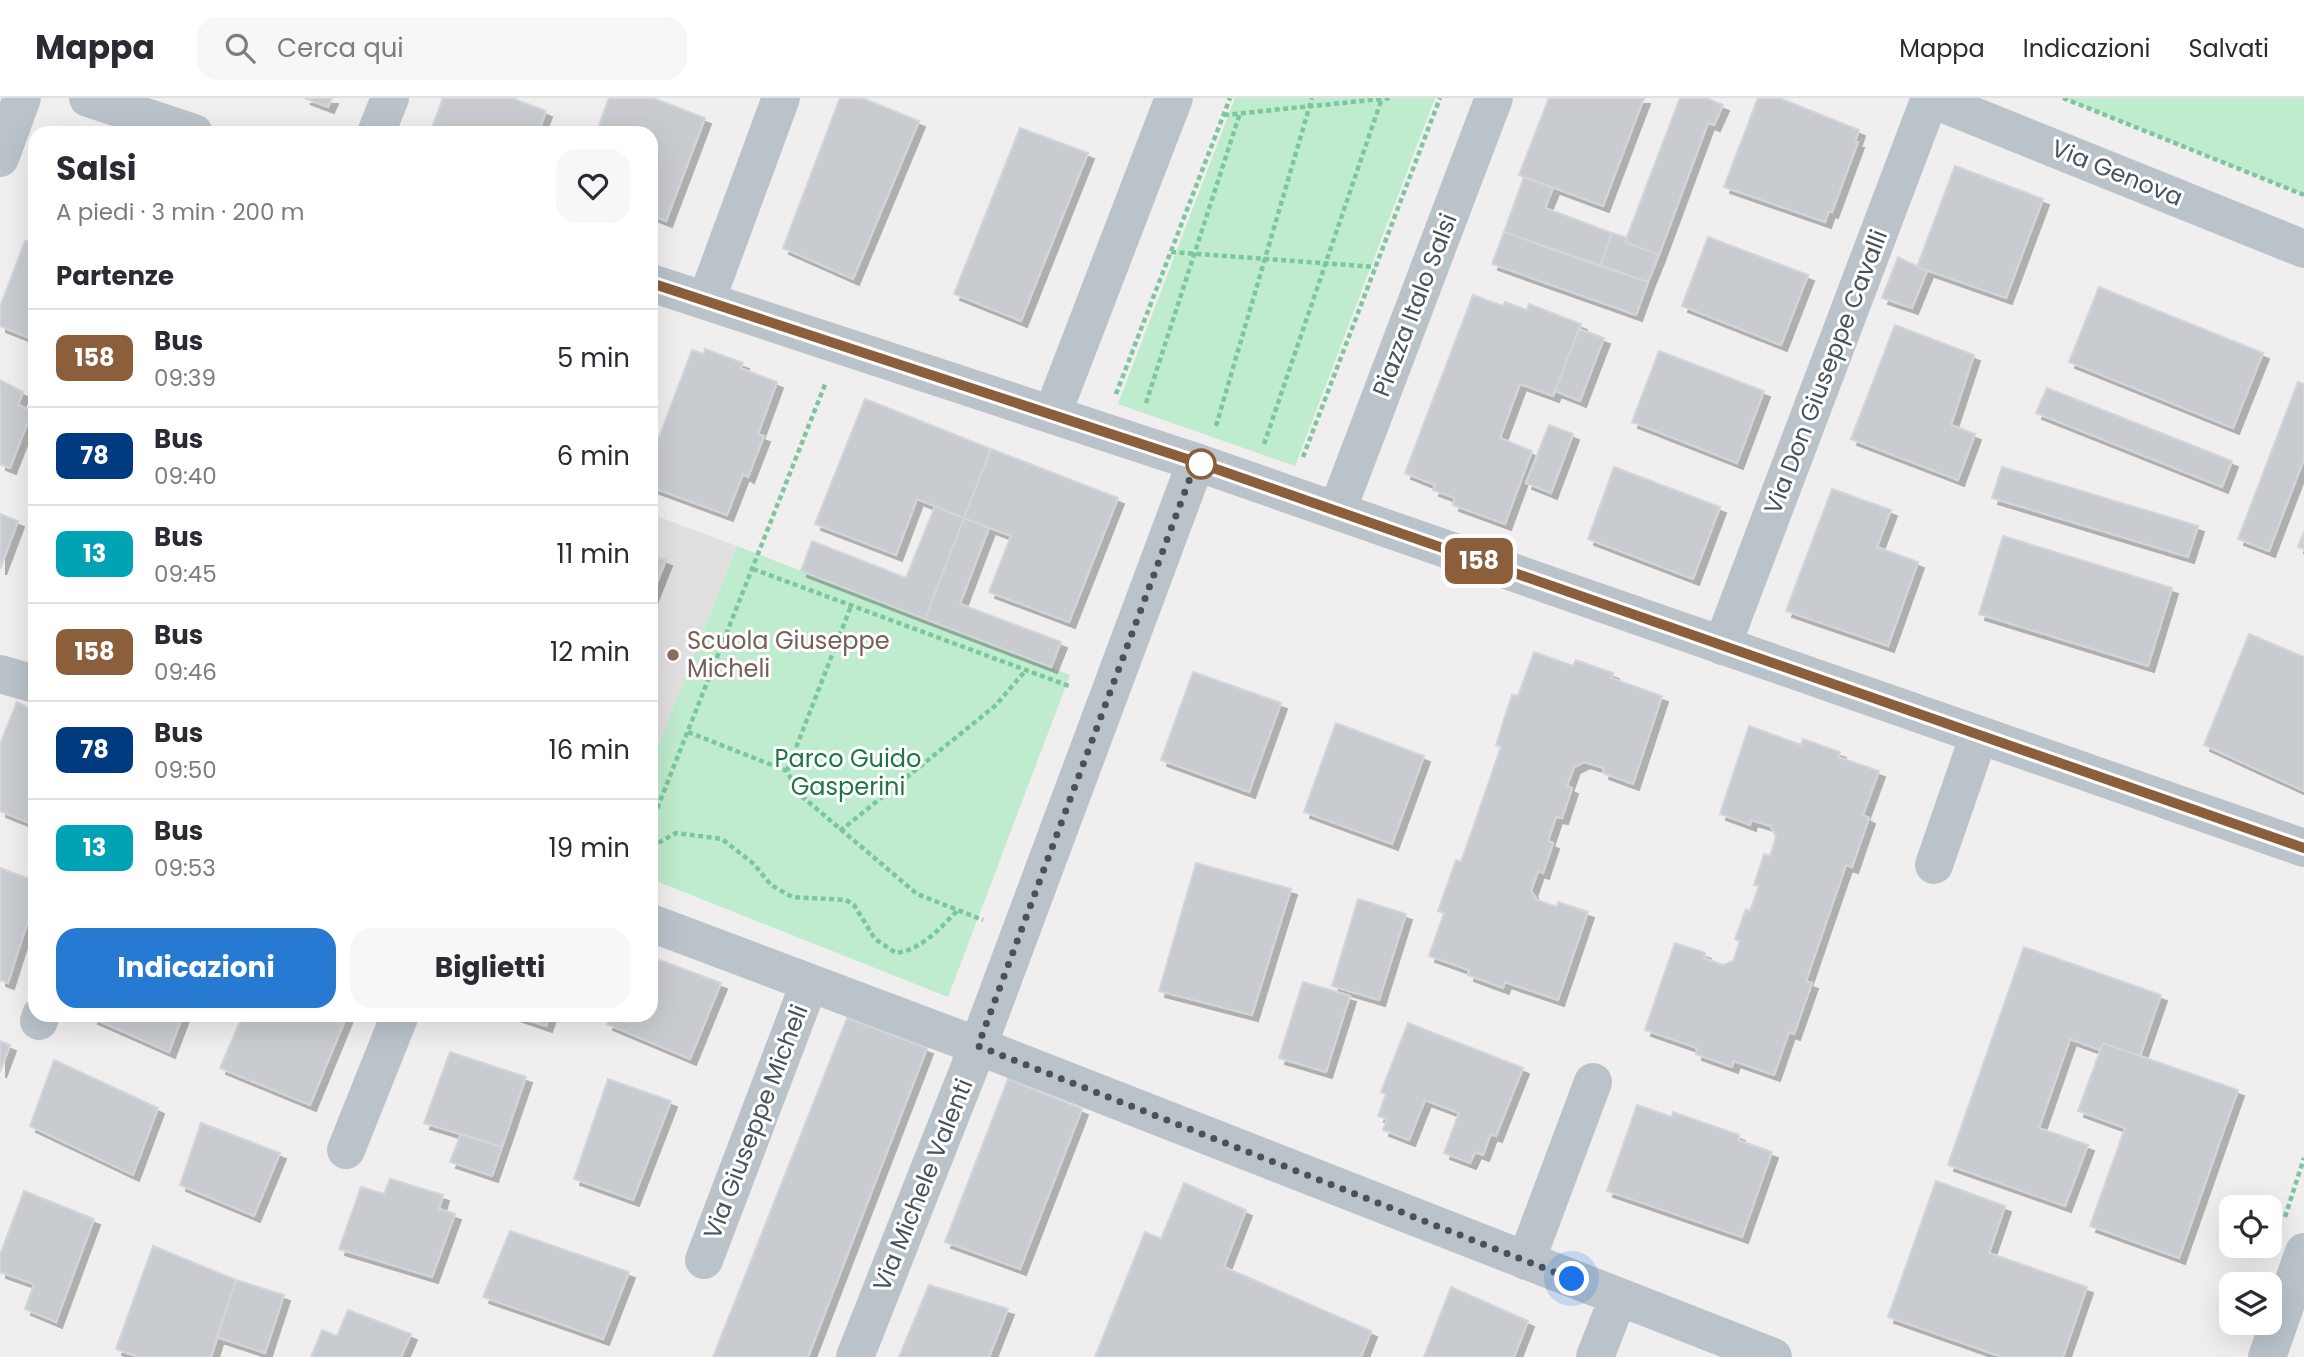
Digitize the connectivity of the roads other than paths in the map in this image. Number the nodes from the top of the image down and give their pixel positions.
1 (22, 98) edge
2 (88, 98) edge
3 (390, 98) edge
4 (782, 98) edge
5 (1174, 98) edge
6 (1494, 98) edge
7 (1929, 98) edge
8 (173, 126) edge
9 (379, 126) edge
10 (0, 158) edge
11 (2304, 249) edge
12 (658, 285) edge
13 (706, 301) junction
14 (1052, 415) junction
15 (1196, 462) junction
16 (1336, 511) junction
17 (1722, 646) junction
18 (0, 674) edge
19 (28, 682) edge
20 (1979, 735) junction
21 (2304, 848) edge
22 (1934, 865) dead end
23 (658, 926) edge
24 (809, 984) junction
25 (397, 1022) edge
26 (978, 1046) junction
27 (1593, 1082) dead end
28 (346, 1150) dead end
29 (2304, 1252) edge
30 (704, 1260) dead end
31 (1526, 1261) junction
32 (1618, 1298) junction
33 (855, 1357) edge
34 (1595, 1357) edge
35 (1773, 1357) edge
36 (2267, 1357) edge

1 - 10 street
2 - 8 street
3 - 9 street
4 - 13 street
5 - 14 street
6 - 16 street, Piazza Italo Salsi
7 - 11 street, Via Genova
7 - 17 street, Via Don Giuseppe Cavalli
12 - 13 street
13 - 14 street
14 - 15 street
15 - 16 street
15 - 26 street, Via Michele Valenti
16 - 17 street
17 - 20 street
18 - 19 street
20 - 21 street
20 - 22 street
23 - 24 street, Via Giuseppe Micheli
24 - 26 street, Via Giuseppe Micheli
24 - 30 street, Via Giuseppe Micheli
25 - 28 street
26 - 31 street, Via Giuseppe Micheli
26 - 33 street, Via Michele Valenti
27 - 31 street
29 - 36 street
31 - 32 street, Via Giuseppe Micheli
32 - 34 street
32 - 35 street, Via Giuseppe Micheli

